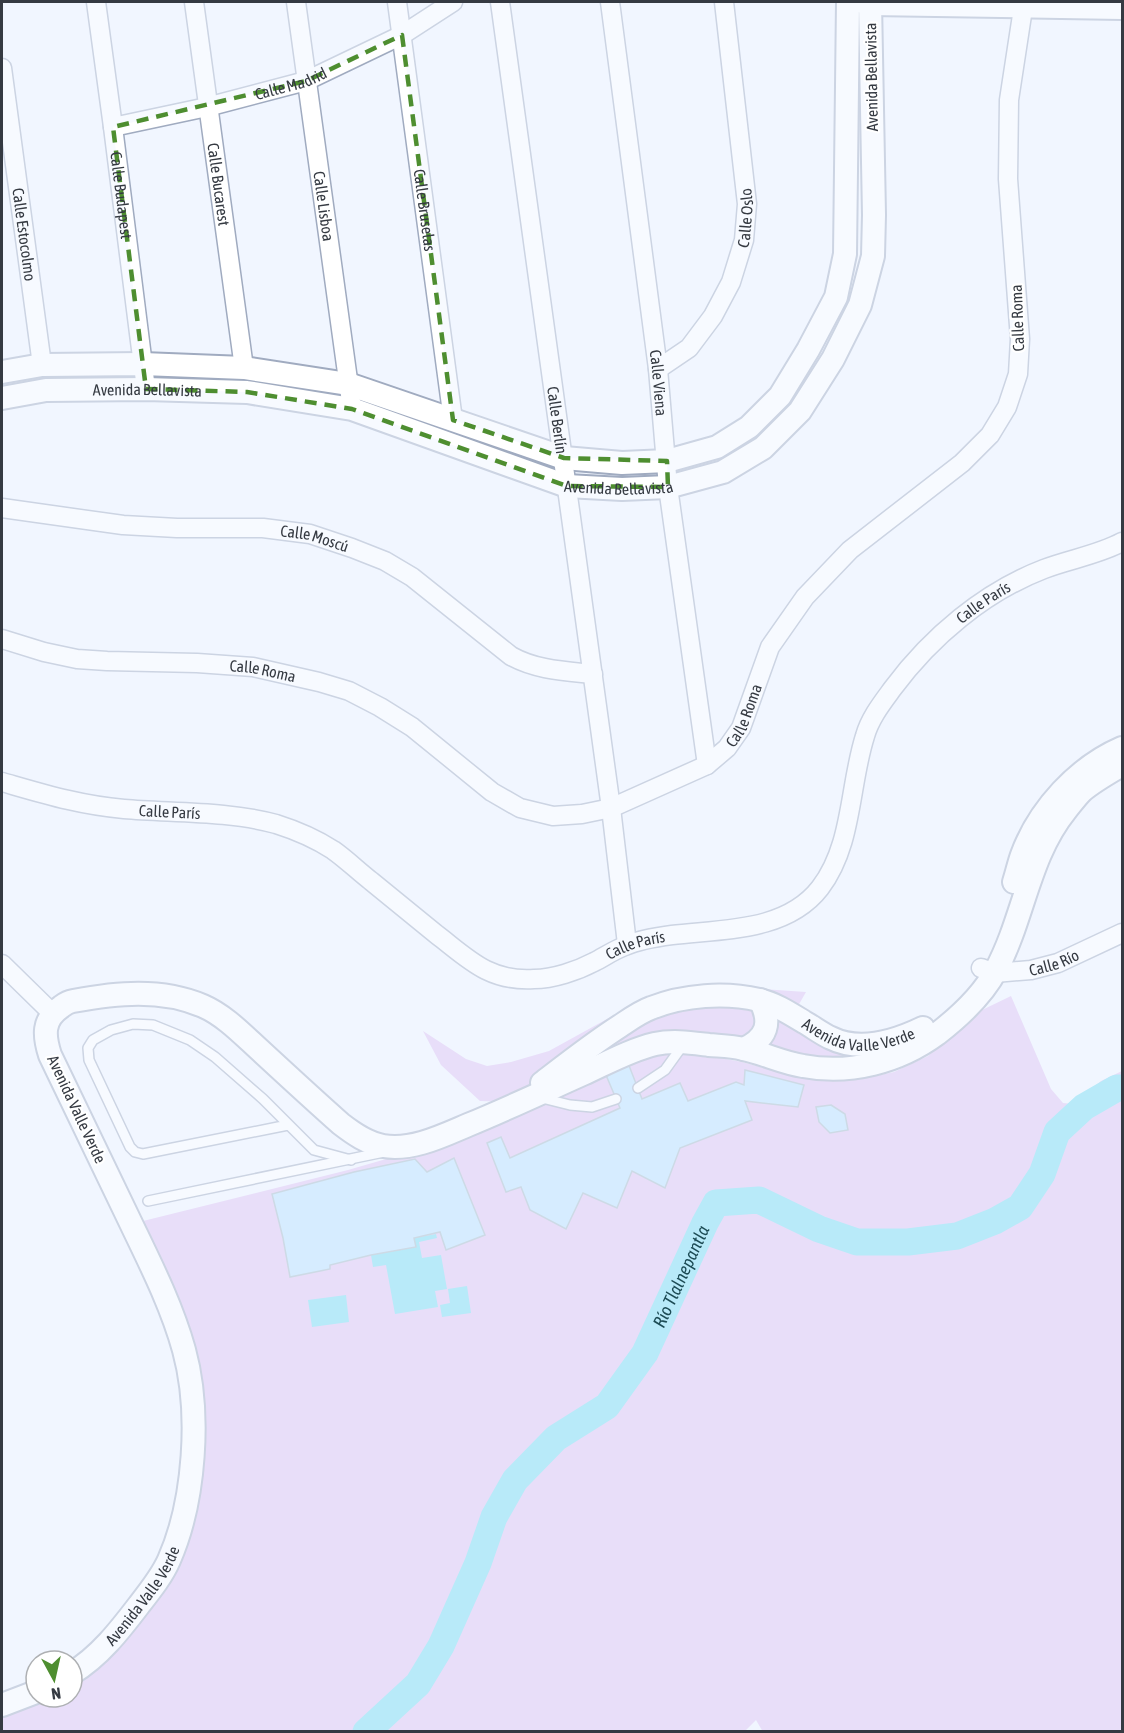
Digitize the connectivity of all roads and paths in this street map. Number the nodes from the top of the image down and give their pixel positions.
1 (96, 2) edge
2 (194, 2) edge
3 (296, 2) edge
4 (397, 2) edge
5 (453, 2) edge
6 (500, 2) edge
7 (610, 2) edge
8 (724, 2) edge
9 (863, 2) edge
10 (1023, 4) edge
11 (1122, 8) edge
12 (402, 35) junction
13 (2, 68) edge
14 (306, 81) junction
15 (207, 107) junction
16 (113, 127) junction
17 (143, 364) junction
18 (42, 365) junction
19 (244, 368) junction
20 (658, 369) junction
21 (2, 372) edge
22 (348, 384) junction
23 (146, 389) junction
24 (2, 398) edge
25 (352, 410) junction
26 (453, 420) junction
27 (564, 458) junction
28 (667, 461) junction
29 (567, 486) junction
30 (668, 487) junction
31 (2, 508) edge
32 (1122, 542) edge
33 (2, 639) edge
34 (593, 674) junction
35 (1122, 748) edge
36 (707, 765) junction
37 (1122, 765) edge
38 (2, 782) edge
39 (611, 808) junction
40 (1122, 933) edge
41 (627, 945) junction
42 (2, 964) edge
43 (988, 970) junction
44 (760, 1000) junction
45 (52, 1013) junction
46 (686, 1042) junction
47 (744, 1049) junction
48 (638, 1088) dead end
49 (533, 1096) junction
50 (616, 1099) dead end
51 (512, 1106) junction
52 (288, 1125) junction
53 (406, 1146) junction
54 (351, 1160) junction
55 (148, 1201) dead end
56 (84, 1663) edge
57 (24, 1697) edge
58 (2, 1705) edge

1 - 16 street, Calle Budapest
2 - 15 street, Calle Bucarest
3 - 14 street, Calle Lisboa
4 - 12 street, Calle Bruselas
5 - 12 street, Calle Madrid
6 - 27 street, Calle Berlín
7 - 20 street, Calle Viena
8 - 20 street, Calle Oslo
9 - 10 street, Avenida Bellavista
9 - 28 street, Avenida Bellavista
9 - 30 street, Avenida Bellavista
10 - 11 street, Avenida Bellavista
10 - 36 street, Calle Roma
12 - 14 street, Calle Madrid
12 - 26 street, Calle Bruselas
13 - 18 street, Calle Estocolmo
14 - 15 street, Calle Madrid
14 - 22 street, Calle Lisboa
15 - 16 street, Calle Madrid
15 - 19 street, Calle Bucarest
16 - 17 street, Calle Budapest
17 - 18 street, Avenida Bellavista
17 - 19 street, Avenida Bellavista
17 - 23 street, Calle Budapest
18 - 21 street, Avenida Bellavista
19 - 22 street, Avenida Bellavista
20 - 28 street, Calle Viena
22 - 25 street, Calle Lisboa
22 - 26 street, Avenida Bellavista
23 - 24 street, Avenida Bellavista
23 - 25 street, Avenida Bellavista
25 - 29 street, Avenida Bellavista
26 - 27 street, Avenida Bellavista
27 - 28 street, Avenida Bellavista
27 - 29 street, Calle Berlín
28 - 30 street, Calle Viena
29 - 30 street, Avenida Bellavista
29 - 34 street, Calle Berlín
30 - 36 street, Calle Viena
31 - 34 street, Calle Moscú
32 - 41 street, Calle París
33 - 39 street, Calle Roma
34 - 39 street, Calle Berlín
35 - 43 street, Avenida Valle Verde
36 - 39 street, Calle Roma
37 - 43 street, Avenida Valle Verde
38 - 41 street, Calle París
39 - 41 street, Calle Berlín
40 - 43 street, Calle Río
42 - 45 street
43 - 44 street, Avenida Valle Verde
43 - 47 street, Avenida Valle Verde
44 - 47 street
44 - 51 street, Avenida Valle Verde
45 - 53 street, Avenida Valle Verde
45 - 56 street, Avenida Valle Verde
46 - 47 street, Avenida Valle Verde
46 - 48 lane
46 - 49 street, Avenida Valle Verde
49 - 50 lane
49 - 51 street, Avenida Valle Verde
51 - 53 street, Avenida Valle Verde
52 - 52 lane
52 - 54 lane
53 - 54 lane
54 - 55 lane
57 - 58 street

